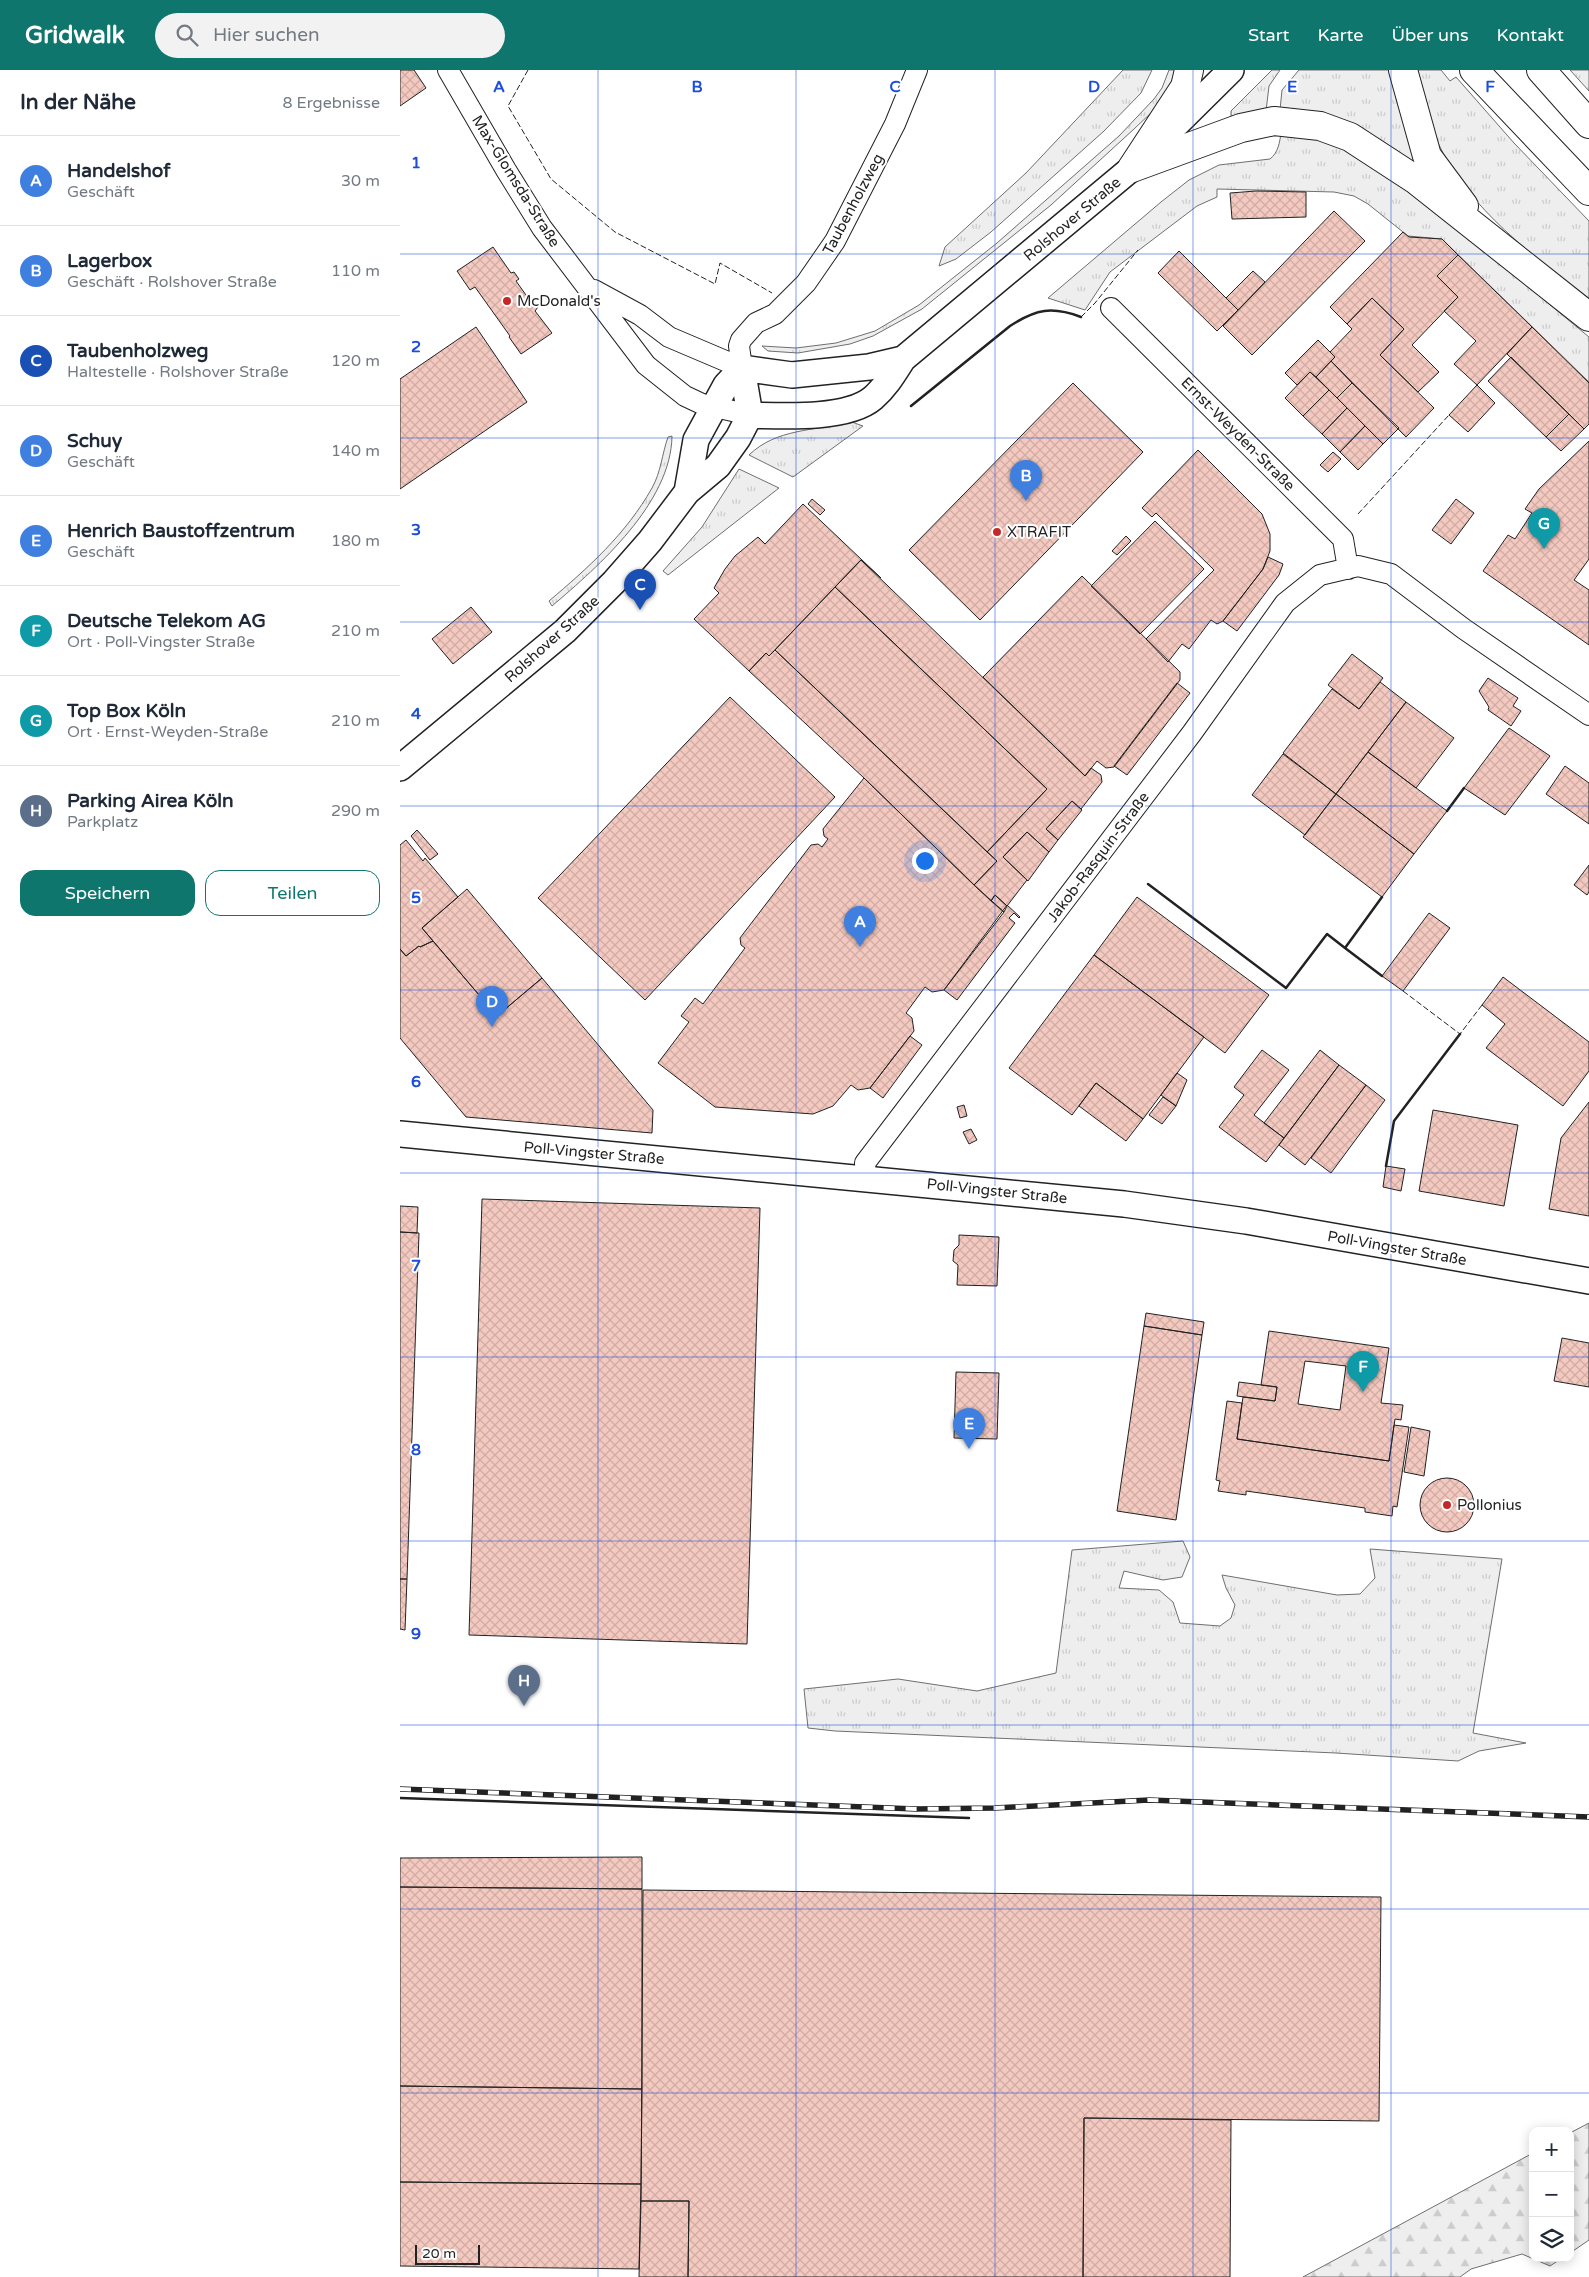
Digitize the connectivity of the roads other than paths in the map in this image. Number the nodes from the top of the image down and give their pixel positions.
1 (448, 70) edge
2 (917, 70) edge
3 (1190, 70) edge
4 (1232, 70) edge
5 (1403, 70) edge
6 (1474, 70) edge
7 (1541, 70) edge
8 (1589, 124) edge
9 (1132, 168) junction
10 (1589, 191) edge
11 (1503, 250) junction
12 (589, 288) junction
13 (1111, 308) dead end
14 (1589, 317) edge
15 (903, 359) junction
16 (742, 368) junction
17 (714, 408) junction
18 (750, 415) junction
19 (687, 492) junction
20 (1353, 567) junction
21 (1589, 716) edge
22 (400, 768) edge
23 (400, 1134) edge
24 (866, 1179) junction
25 (1589, 1281) edge

1 - 12 street, Max-Glomsda-Straße
2 - 16 street, Taubenholzweg
3 - 9 highway
4 - 9 street, Rolshover Straße
5 - 11 highway
6 - 10 highway
7 - 8 highway
9 - 11 highway
9 - 15 street, Rolshover Straße
11 - 14 highway
12 - 16 street, Max-Glomsda-Straße
12 - 17 street, Max-Glomsda-Straße
13 - 20 street, Ernst-Weyden-Straße
15 - 16 street, Rolshover Straße
15 - 18 street, Rolshover Straße
16 - 17 street, Rolshover Straße
16 - 18 street
17 - 18 street, Max-Glomsda-Straße
17 - 19 street, Rolshover Straße
18 - 19 street, Rolshover Straße
19 - 22 street, Rolshover Straße
20 - 21 street
20 - 24 street, Jakob-Rasquin-Straße
23 - 24 street, Poll-Vingster Straße
24 - 25 street, Poll-Vingster Straße

